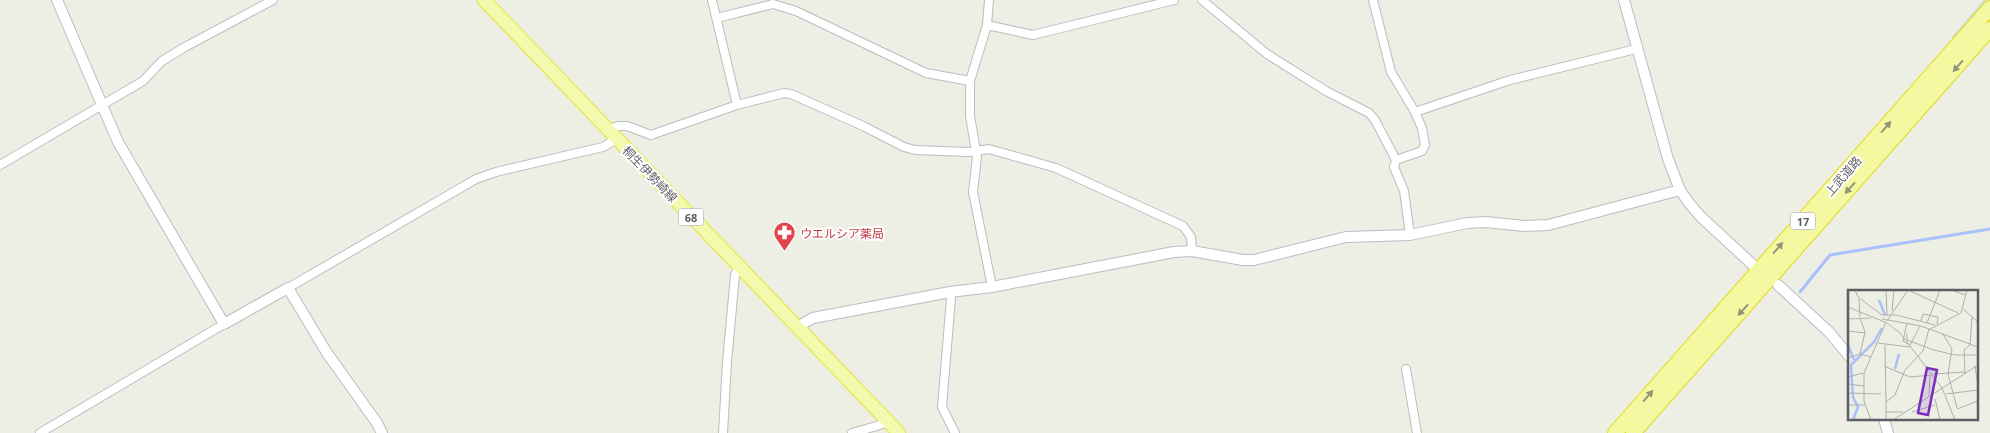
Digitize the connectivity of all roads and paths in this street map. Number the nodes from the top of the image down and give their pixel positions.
1 (57, 0) edge
2 (273, 0) edge
3 (484, 0) edge
4 (712, 0) edge
5 (989, 0) edge
6 (1174, 0) edge
7 (1202, 0) edge
8 (1373, 0) edge
9 (1624, 0) edge
10 (1152, 2) edge
11 (1990, 8) edge
12 (716, 18) junction
13 (987, 25) junction
14 (1990, 29) edge
15 (1636, 49) junction
16 (970, 81) junction
17 (737, 105) junction
18 (101, 106) junction
19 (1415, 112) junction
20 (612, 135) junction
21 (976, 150) junction
22 (1396, 160) junction
23 (0, 165) edge
24 (1680, 190) junction
25 (1410, 235) junction
26 (1192, 251) junction
27 (1753, 265) dead end
28 (739, 267) junction
29 (1778, 285) dead end
30 (992, 286) junction
31 (288, 288) junction
32 (950, 292) junction
33 (224, 324) junction
34 (797, 326) junction
35 (1848, 355) edge
36 (1406, 369) dead end
37 (1884, 420) edge
38 (888, 421) junction
39 (1616, 432) edge
40 (40, 433) edge
41 (382, 433) edge
42 (724, 433) edge
43 (852, 433) edge
44 (900, 433) edge
45 (955, 433) edge
46 (1417, 433) edge
47 (1634, 433) edge
48 (1888, 433) edge

1 - 18 street
2 - 18 street
3 - 20 main road, 桐生伊勢崎線 / 68
4 - 12 street
5 - 13 street
6 - 10 street
7 - 22 street
8 - 19 street
9 - 15 street
10 - 13 street
39 -> 11 highway, 上武道路 / 17
12 - 16 street
12 - 17 street
13 - 16 street
14 -> 47 highway, 上武道路 / 17
15 - 19 street
15 - 24 street
16 - 21 street
17 - 20 street
17 - 21 street
18 - 23 street
18 - 33 street
19 - 22 street
20 - 28 main road, 桐生伊勢崎線 / 68
20 - 31 street
21 - 26 street
21 - 30 street
22 - 25 street
24 - 25 street
24 - 27 street
25 - 26 street
26 - 30 street
28 - 34 main road, 桐生伊勢崎線 / 68
28 - 42 street
29 - 35 street
30 - 32 street
31 - 33 street
31 - 41 street
32 - 34 street
32 - 45 street
33 - 40 street
34 - 38 main road, 桐生伊勢崎線 / 68
36 - 46 street
37 - 48 street
38 - 43 street
38 - 44 main road, 桐生伊勢崎線 / 68

